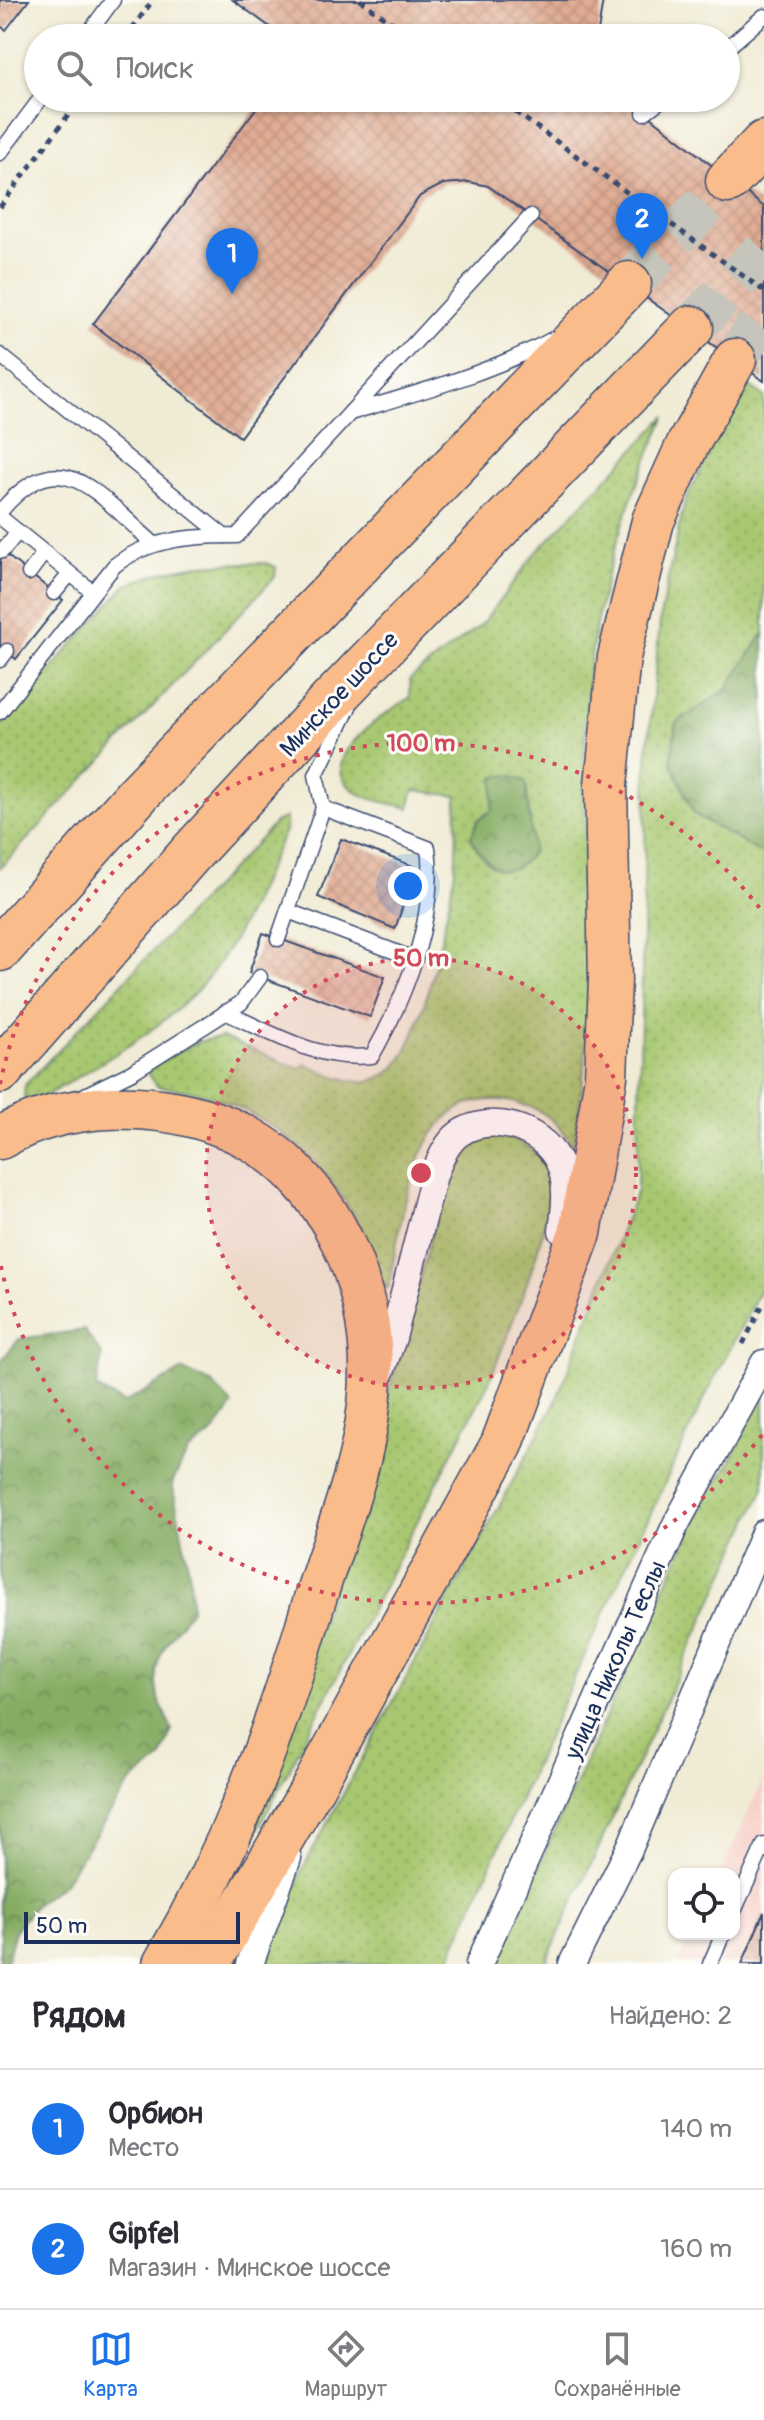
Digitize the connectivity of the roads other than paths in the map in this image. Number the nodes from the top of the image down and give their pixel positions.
1 (113, 0) edge
2 (764, 16) edge
3 (95, 24) edge
4 (740, 37) edge
5 (31, 112) edge
6 (764, 143) edge
7 (0, 153) edge
8 (728, 181) tunnel mouth
9 (531, 216) dead end
10 (617, 297) joint
11 (691, 328) tunnel mouth
12 (0, 355) edge
13 (735, 360) tunnel mouth
14 (348, 414) junction
15 (0, 515) edge
16 (18, 532) junction
17 (231, 536) junction
18 (153, 543) junction
19 (2, 551) dead end
20 (44, 553) junction
21 (29, 573) dead end
22 (70, 574) junction
23 (445, 581) junction
24 (93, 592) junction
25 (54, 593) dead end
26 (5, 696) edge
27 (0, 712) edge
28 (323, 808) junction
29 (288, 911) junction
30 (278, 939) dead end
31 (0, 949) edge
32 (414, 959) junction
33 (260, 977) dead end
34 (225, 1012) junction
35 (0, 1071) edge
36 (7, 1135) edge
37 (764, 1363) edge
38 (533, 1364) junction
39 (369, 1404) junction
40 (763, 1538) edge
41 (314, 1785) junction
42 (764, 1845) edge
43 (740, 1898) edge
44 (720, 1940) edge
45 (164, 1964) edge
46 (209, 1964) edge
47 (250, 1964) edge
48 (479, 1964) edge
49 (572, 1964) edge
50 (710, 1964) edge

1 - 3 lane
2 - 4 lane
5 - 7 lane
6 - 8 highway
9 - 14 lane
10 - 14 lane
10 - 31 highway
11 - 23 highway, Минское шоссе
12 - 17 lane
13 - 38 main road
14 - 17 lane
15 - 16 lane
15 - 18 lane
16 - 19 lane
16 - 20 lane
17 - 18 lane
18 - 24 lane
20 - 21 lane
20 - 22 lane
22 - 24 lane
22 - 25 lane
23 - 28 lane
23 - 35 highway, Минское шоссе
24 - 26 lane
26 - 27 lane
28 - 29 lane
28 - 32 lane
29 - 30 lane
29 - 32 lane
32 - 34 lane
33 - 34 lane
34 - 36 lane
36 - 39 main road
37 - 48 street, улица Николы Теслы
38 - 39 street
38 - 41 main road
39 - 45 main road
40 - 49 street
41 - 46 main road
41 - 47 street
42 - 43 lane
44 - 50 lane

